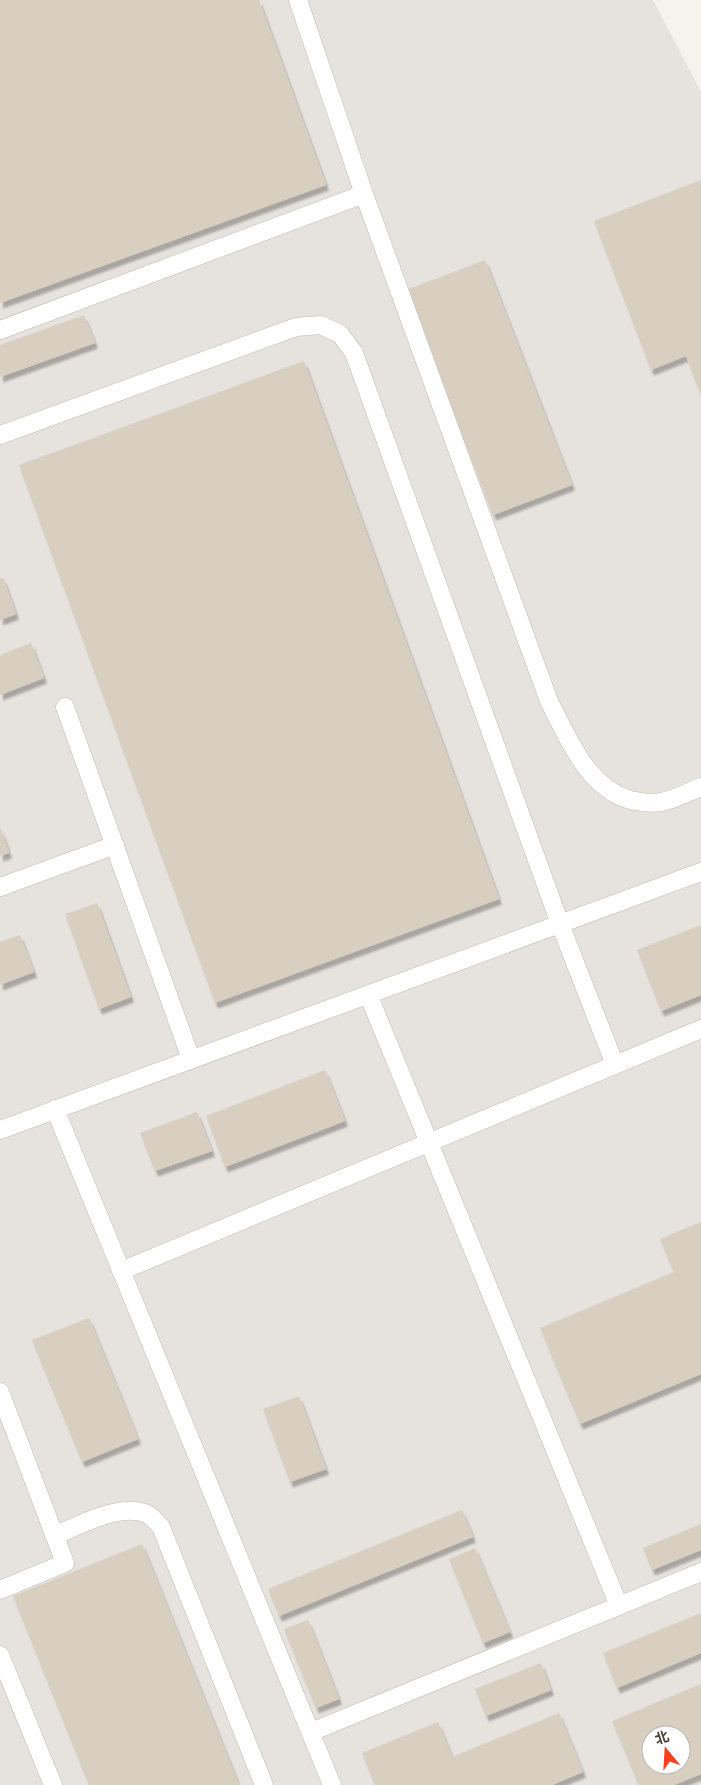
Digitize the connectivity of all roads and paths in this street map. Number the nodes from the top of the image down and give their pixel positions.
1 (298, 0) edge
2 (364, 194) junction
3 (0, 330) edge
4 (0, 436) edge
5 (65, 707) dead end
6 (701, 787) edge
7 (115, 845) junction
8 (701, 872) edge
9 (0, 887) edge
10 (560, 924) junction
11 (368, 994) junction
12 (701, 1029) edge
13 (191, 1059) junction
14 (614, 1065) junction
15 (55, 1110) junction
16 (0, 1130) edge
17 (429, 1143) junction
18 (121, 1271) junction
19 (0, 1392) edge
20 (54, 1536) junction
21 (701, 1572) edge
22 (0, 1590) edge
23 (619, 1606) junction
24 (0, 1656) edge
25 (310, 1732) junction
26 (53, 1785) edge
27 (264, 1785) edge
28 (332, 1785) edge

1 - 2 lane
2 - 3 lane
2 - 6 lane
4 - 10 lane
5 - 7 lane
7 - 9 lane
7 - 13 lane
8 - 10 lane
10 - 11 lane
10 - 14 lane
11 - 13 lane
11 - 17 lane
12 - 14 lane
13 - 15 lane
14 - 17 lane
15 - 16 lane
15 - 18 lane
17 - 18 lane
17 - 23 lane
18 - 25 lane
19 - 20 lane
20 - 22 lane
20 - 27 lane
21 - 23 lane
23 - 25 lane
24 - 26 lane
25 - 28 lane

